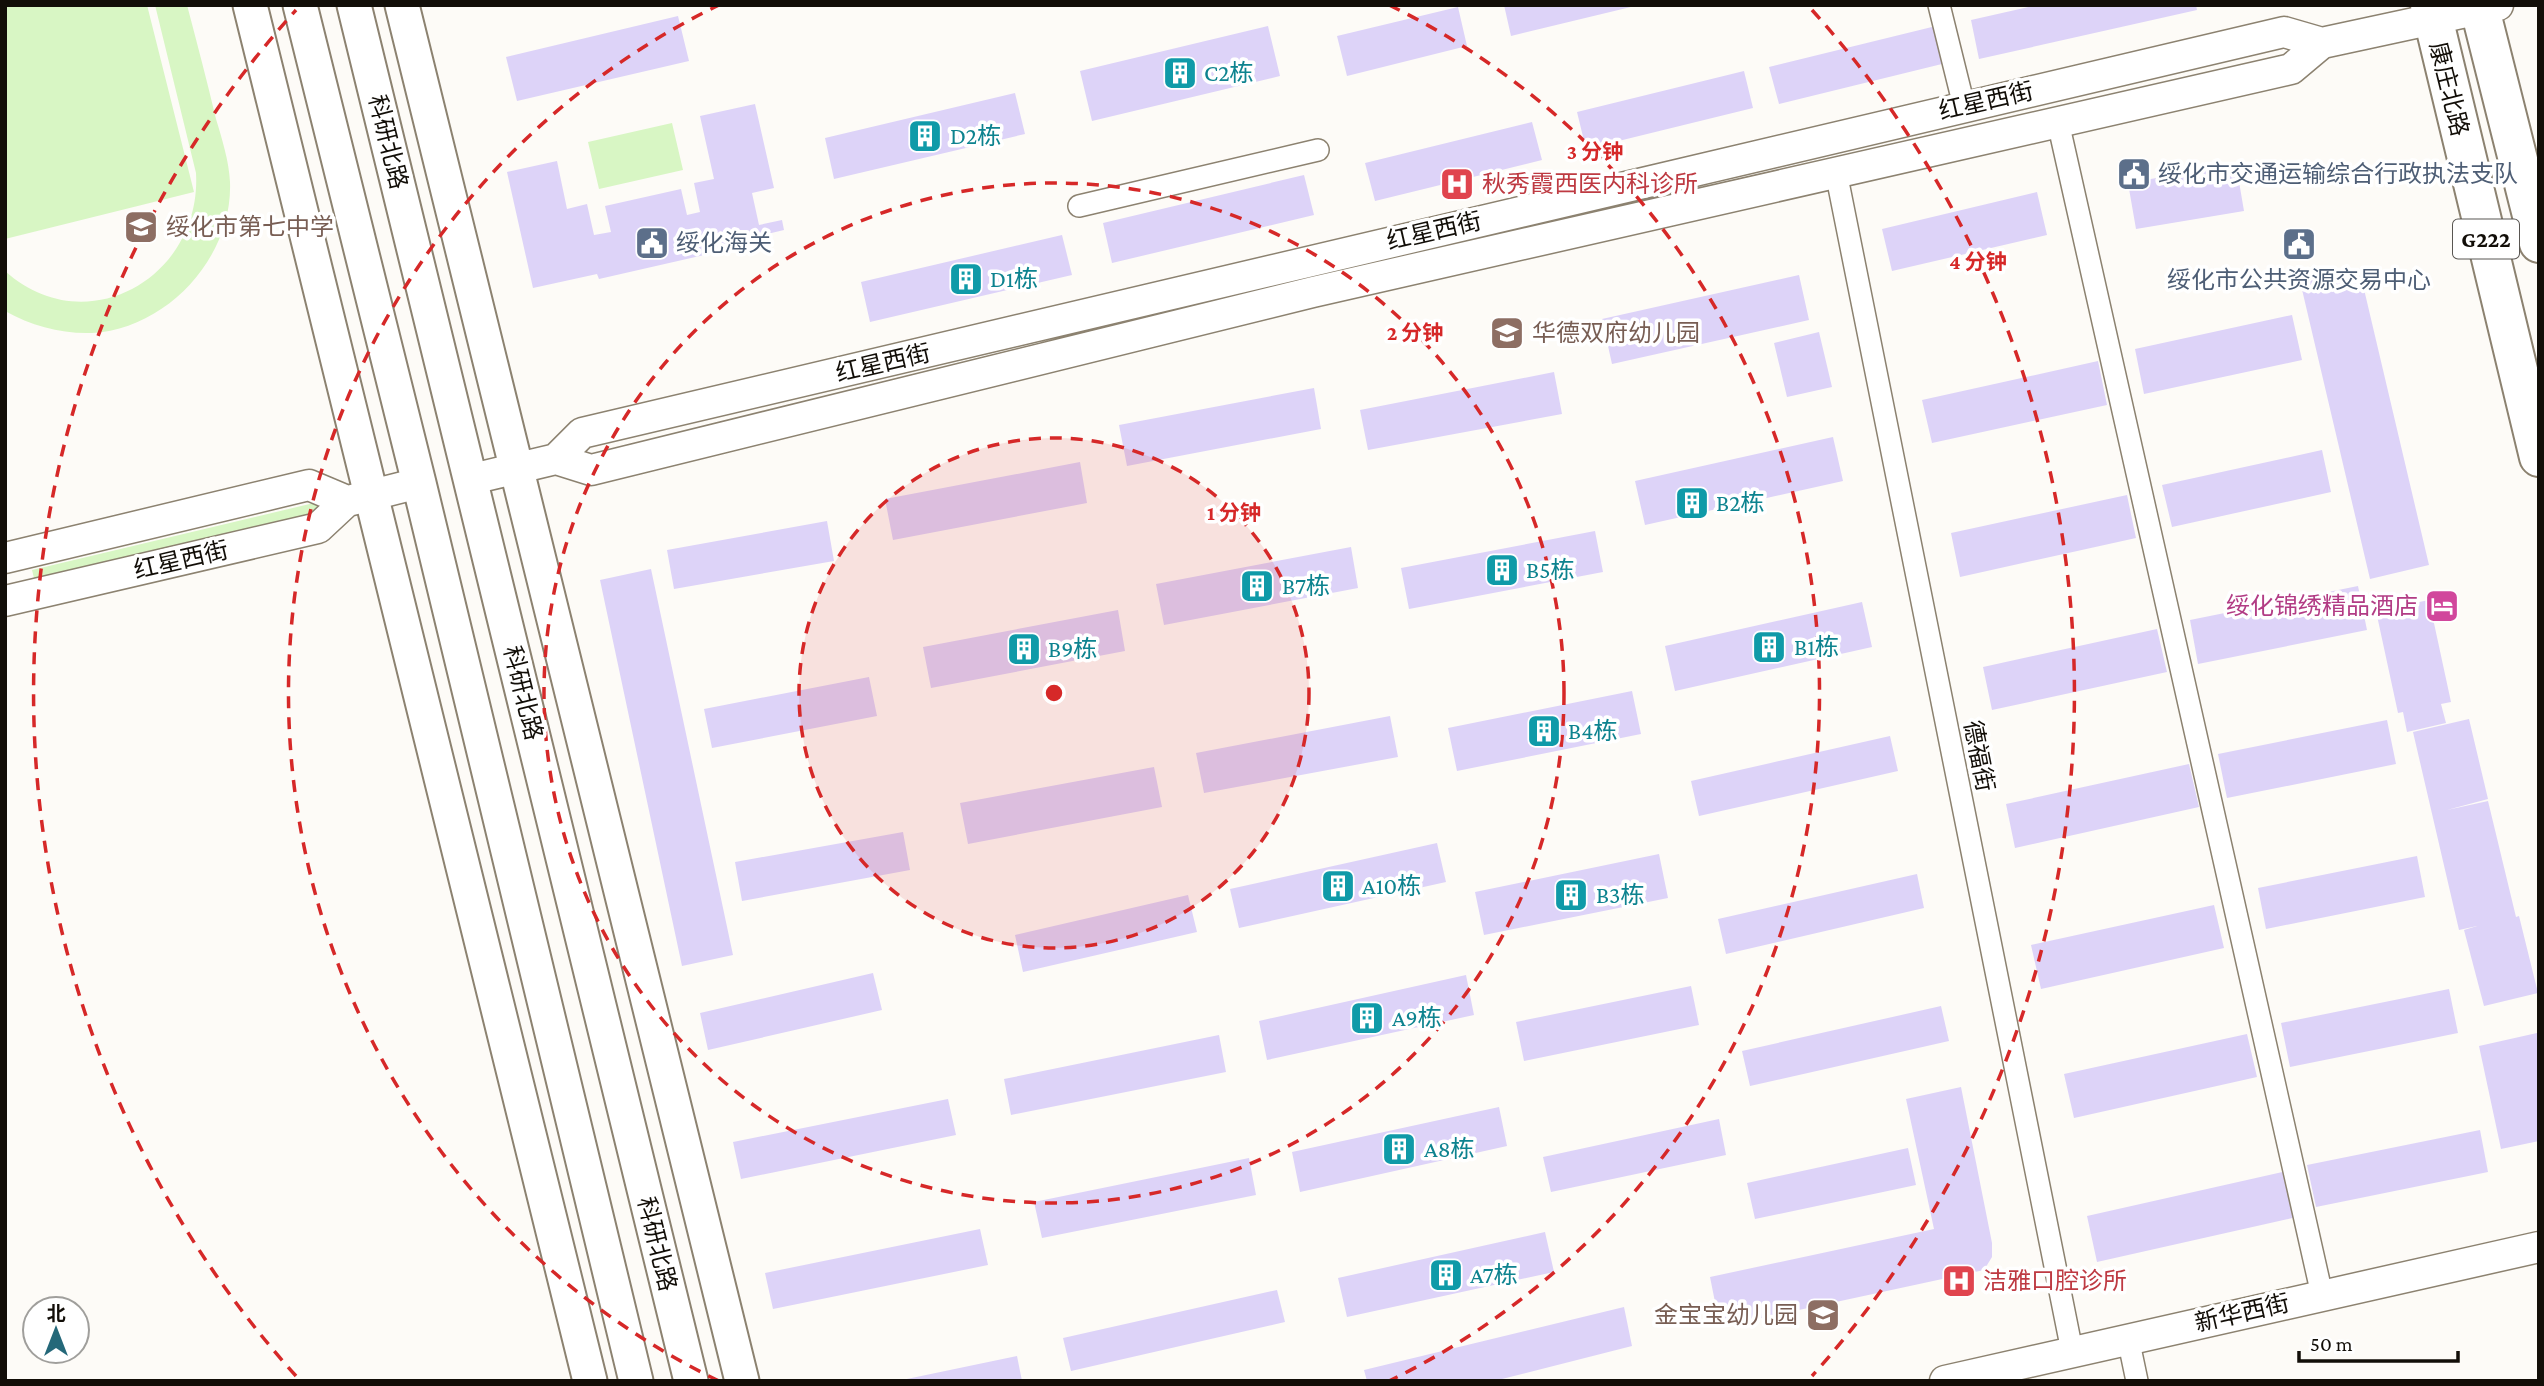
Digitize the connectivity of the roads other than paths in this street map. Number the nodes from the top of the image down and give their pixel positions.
1 (250, 5) edge
2 (300, 5) edge
3 (354, 5) edge
4 (402, 5) edge
5 (1939, 5) edge
6 (2486, 7) edge
7 (2431, 13) edge
8 (2322, 43) junction
9 (1964, 106) junction
10 (2058, 122) junction
11 (1828, 138) junction
12 (1318, 150) dead end
13 (1836, 172) junction
14 (1079, 206) dead end
15 (2539, 243) edge
16 (1329, 256) junction
17 (1337, 287) junction
18 (820, 377) junction
19 (830, 412) junction
20 (2539, 457) edge
21 (556, 459) junction
22 (516, 468) junction
23 (472, 479) junction
24 (419, 483) junction
25 (360, 498) junction
26 (5, 560) edge
27 (10, 600) edge
28 (2539, 1247) edge
29 (2322, 1295) junction
30 (2128, 1338) junction
31 (2072, 1351) junction
32 (590, 1381) edge
33 (636, 1381) edge
34 (691, 1381) edge
35 (742, 1381) edge
36 (1945, 1381) edge
37 (2137, 1381) edge

1 - 25 main road
2 - 24 main road, 科研北路
3 - 23 main road, 科研北路
4 - 22 main road
5 - 9 street
6 - 7 main road, 红星西街
6 - 15 highway, 康庄北路 / G222
7 - 8 main road, 红星西街
7 - 20 highway, 康庄北路 / G222
8 - 9 main road, 红星西街
8 - 10 main road, 红星西街
9 - 11 main road, 红星西街
10 - 13 main road, 红星西街
10 - 29 street
11 - 13 main road
11 - 16 main road, 红星西街
12 - 14 street
13 - 17 main road, 红星西街
13 - 31 street, 德福街
16 - 17 main road
16 - 18 main road, 红星西街
17 - 19 main road, 红星西街
18 - 19 main road
18 - 21 main road, 红星西街
19 - 21 main road, 红星西街
21 - 22 main road, 红星西街
22 - 23 main road, 红星西街
22 - 35 main road
23 - 34 main road, 科研北路
24 - 25 main road, 红星西街
24 - 33 main road, 科研北路
25 - 26 main road, 红星西街
25 - 27 main road, 红星西街
25 - 32 main road
26 - 27 main road
28 - 29 main road, 新华西街
29 - 30 main road, 新华西街
30 - 31 main road, 新华西街
30 - 37 street
31 - 36 main road, 新华西街

